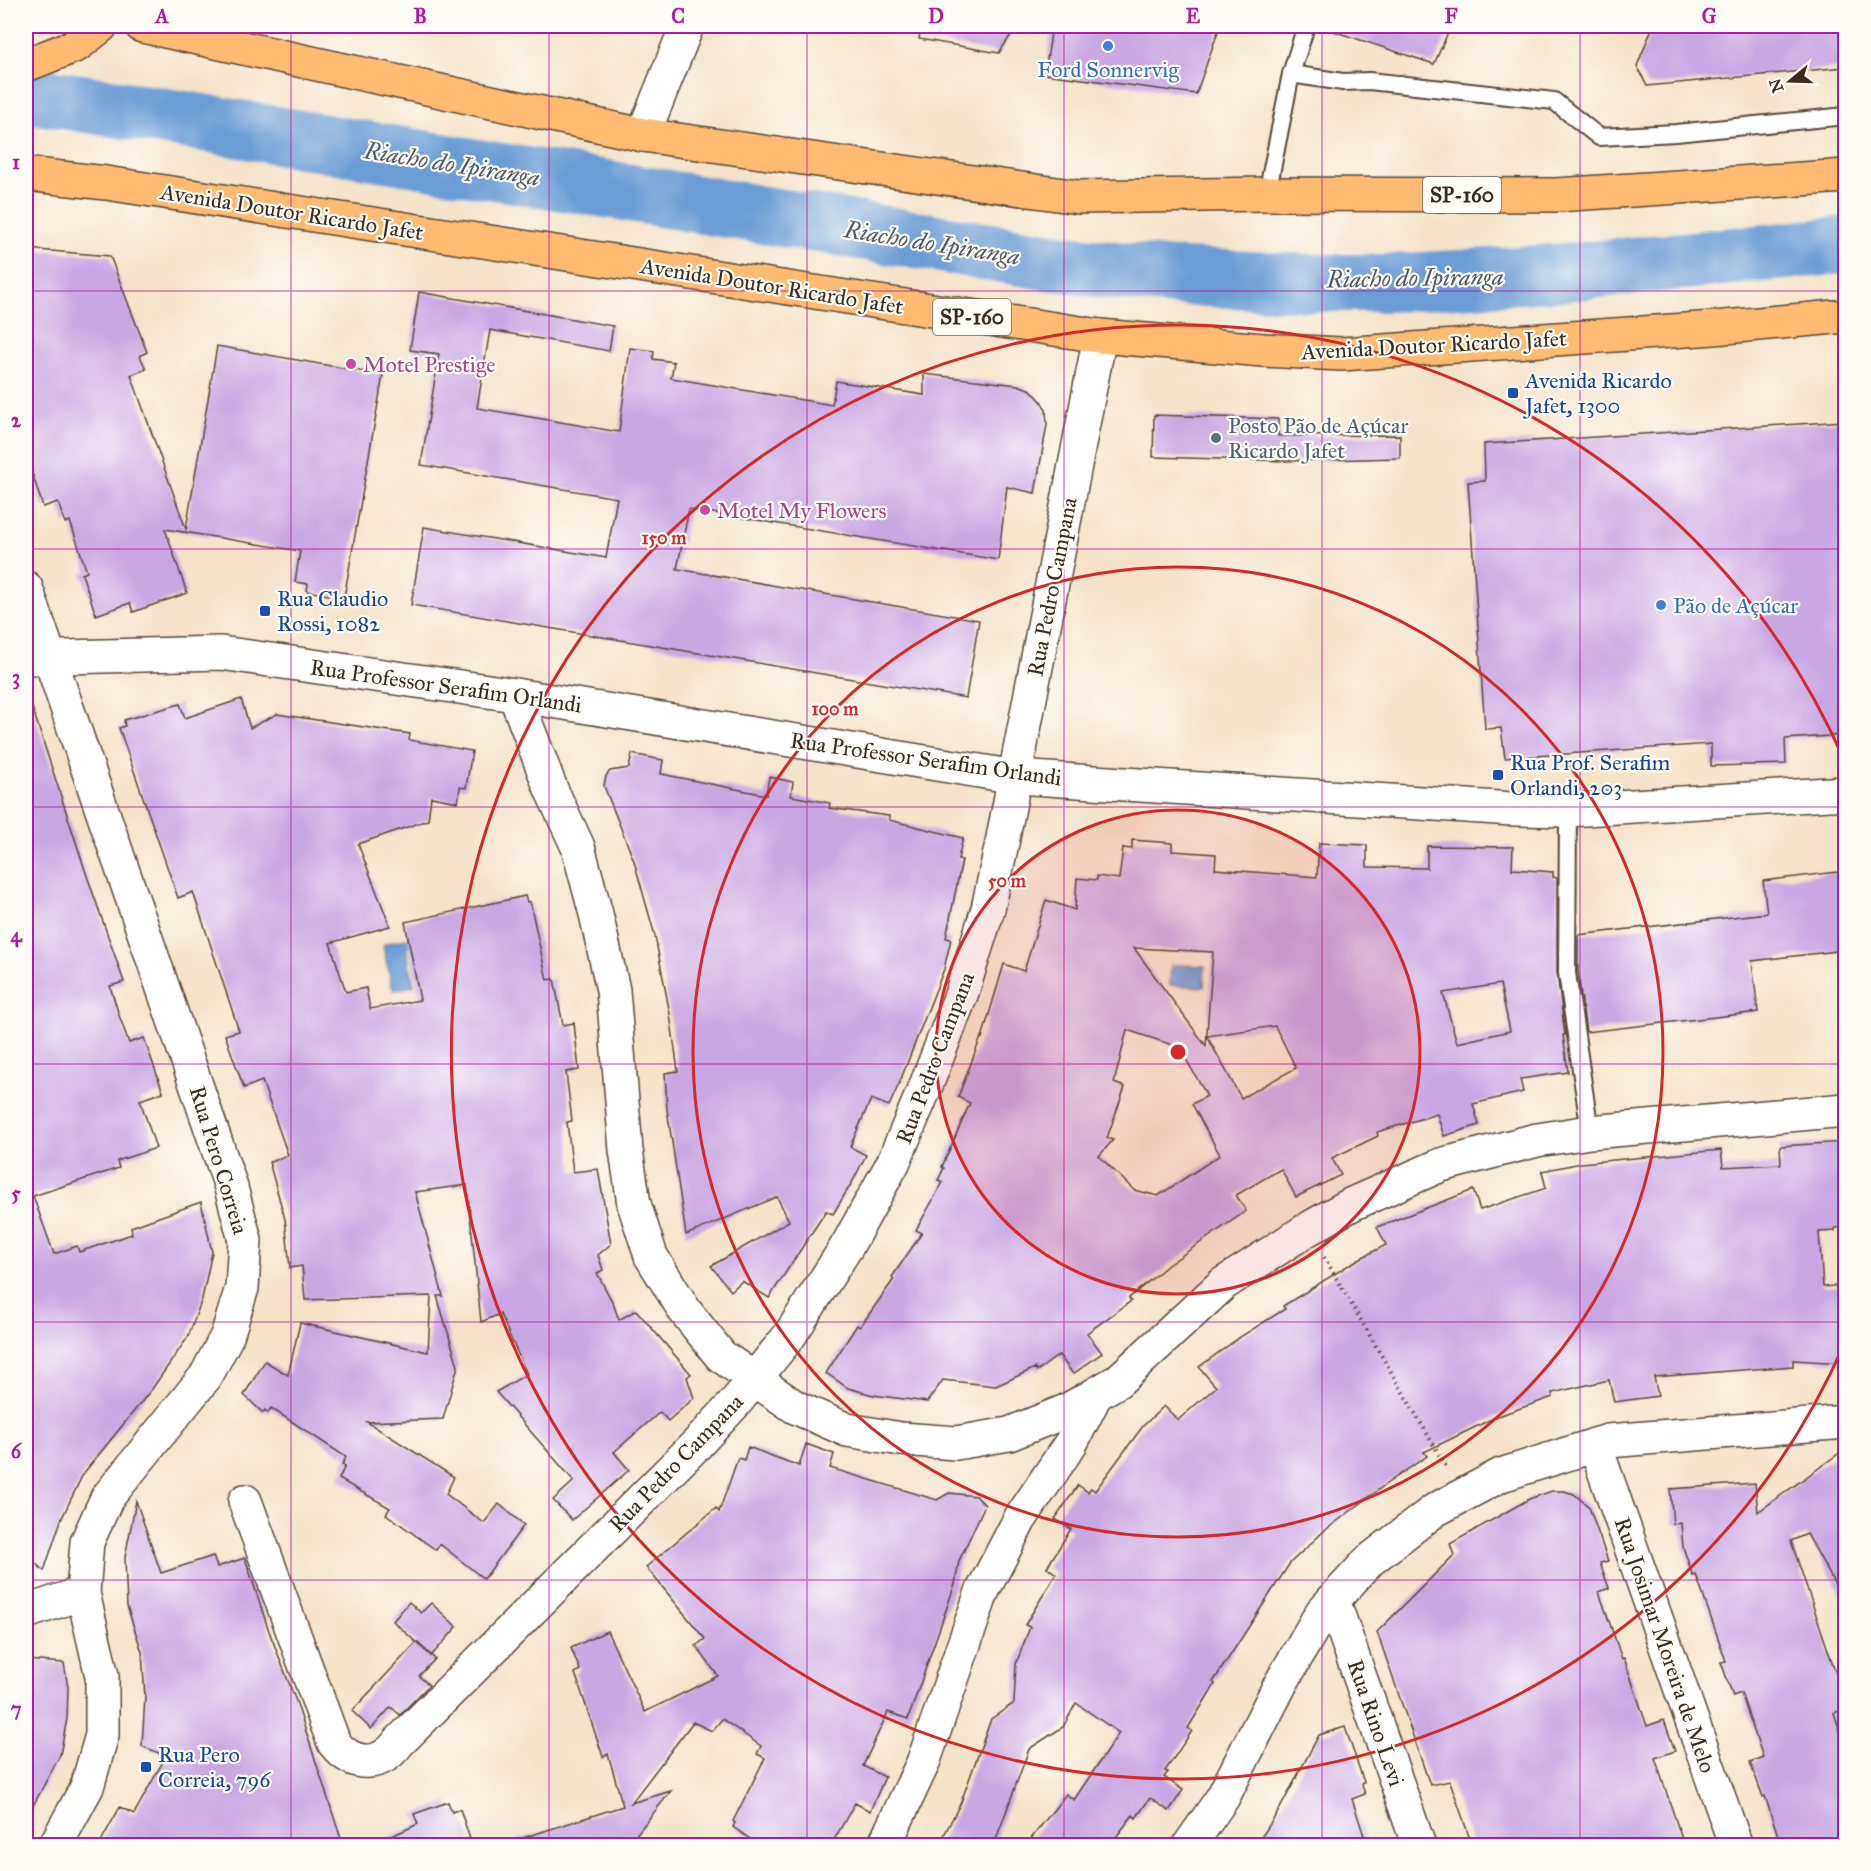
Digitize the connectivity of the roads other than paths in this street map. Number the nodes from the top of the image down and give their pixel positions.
1 (101, 26) edge
2 (142, 26) edge
3 (687, 26) edge
4 (1306, 26) edge
5 (34, 62) edge
6 (1291, 74) junction
7 (1845, 116) edge
8 (643, 135) junction
9 (26, 150) edge
10 (26, 174) edge
11 (1845, 176) edge
12 (106, 183) junction
13 (1267, 194) junction
14 (1845, 316) edge
15 (1100, 336) junction
16 (26, 588) edge
17 (37, 657) edge
18 (514, 695) junction
19 (1016, 777) junction
20 (1845, 793) edge
21 (1568, 810) junction
22 (1845, 1110) edge
23 (1590, 1132) junction
24 (755, 1380) junction
25 (1096, 1394) junction
26 (1845, 1422) edge
27 (1595, 1445) junction
28 (245, 1502) dead end
29 (83, 1593) junction
30 (1334, 1600) junction
31 (26, 1612) edge
32 (55, 1845) edge
33 (884, 1845) edge
34 (1189, 1845) edge
35 (1419, 1845) edge
36 (1736, 1845) edge

1 - 5 main road
2 - 8 main road, SP-160
3 - 8 street
4 - 6 lane
6 - 7 lane
6 - 13 lane
8 - 13 main road, SP-160
9 - 12 main road
10 - 12 main road, Avenida Doutor Ricardo Jafet / SP-160
11 - 13 main road, SP-160
12 - 15 main road, Avenida Doutor Ricardo Jafet / SP-160
14 - 15 main road, Avenida Doutor Ricardo Jafet / SP-160
15 - 19 street, Rua Pedro Campana
16 - 17 street, Rua Pero Correia
17 - 18 street, Rua Professor Serafim Orlandi
17 - 29 street, Rua Pero Correia
18 - 19 street, Rua Professor Serafim Orlandi
18 - 24 street
19 - 21 street, Rua Professor Serafim Orlandi
19 - 24 street, Rua Pedro Campana
20 - 21 street, Rua Professor Serafim Orlandi
21 - 23 lane
22 - 23 street
23 - 25 street
24 - 25 street
24 - 28 street, Rua Pedro Campana
25 - 33 street
26 - 27 street
27 - 30 street
27 - 36 street, Rua Josimar Moreira de Melo
29 - 31 street
29 - 32 street, Rua Pero Correia
30 - 34 street
30 - 35 street, Rua Rino Levi

